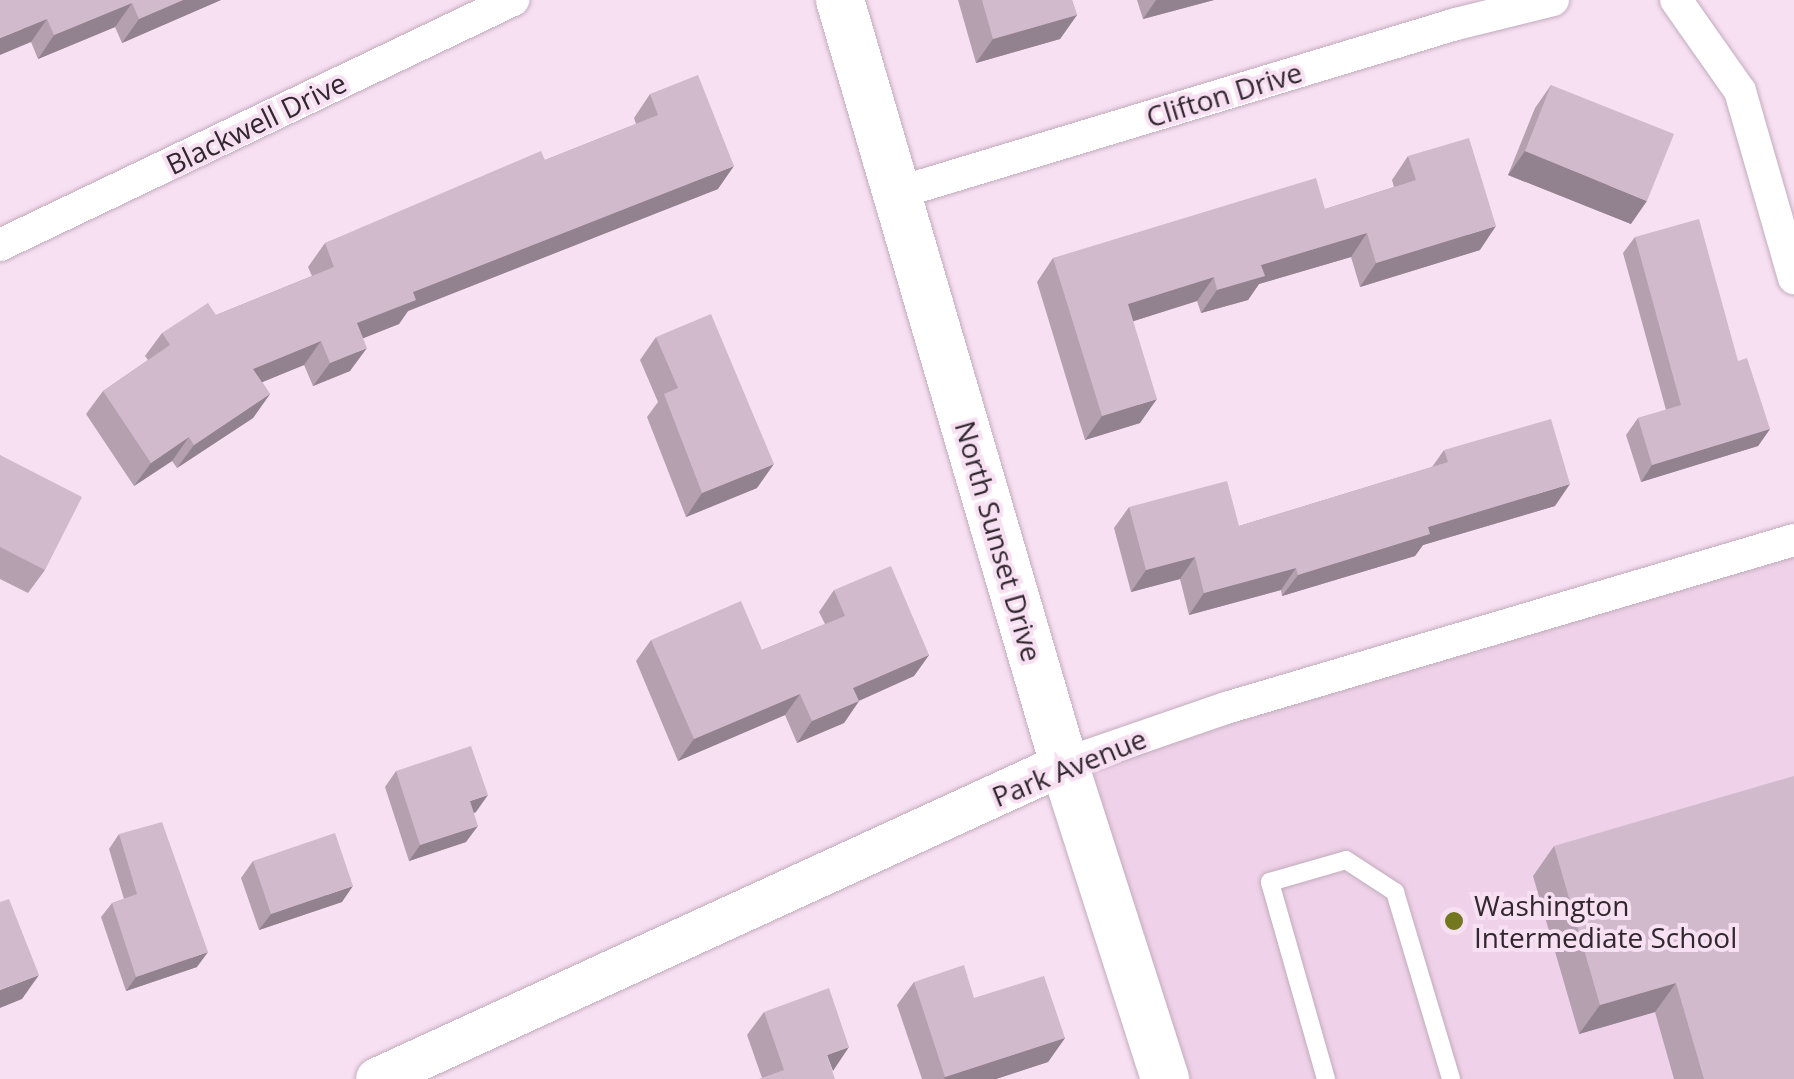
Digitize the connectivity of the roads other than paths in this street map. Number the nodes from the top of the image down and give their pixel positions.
1 (513, 0) edge
2 (840, 0) edge
3 (1553, 0) edge
4 (1676, 0) edge
5 (897, 193) junction
6 (0, 245) edge
7 (1794, 278) edge
8 (1794, 540) edge
9 (1064, 764) junction
10 (376, 1079) edge
11 (1164, 1079) edge
12 (1326, 1079) edge
13 (1451, 1079) edge

1 - 6 street, Blackwell Drive
2 - 5 main road, North Sunset Drive
3 - 5 street, Clifton Drive
4 - 7 street
5 - 9 main road, North Sunset Drive
8 - 9 street, Park Avenue
9 - 10 street, Park Avenue
9 - 11 main road, North Sunset Drive
12 - 13 lane

